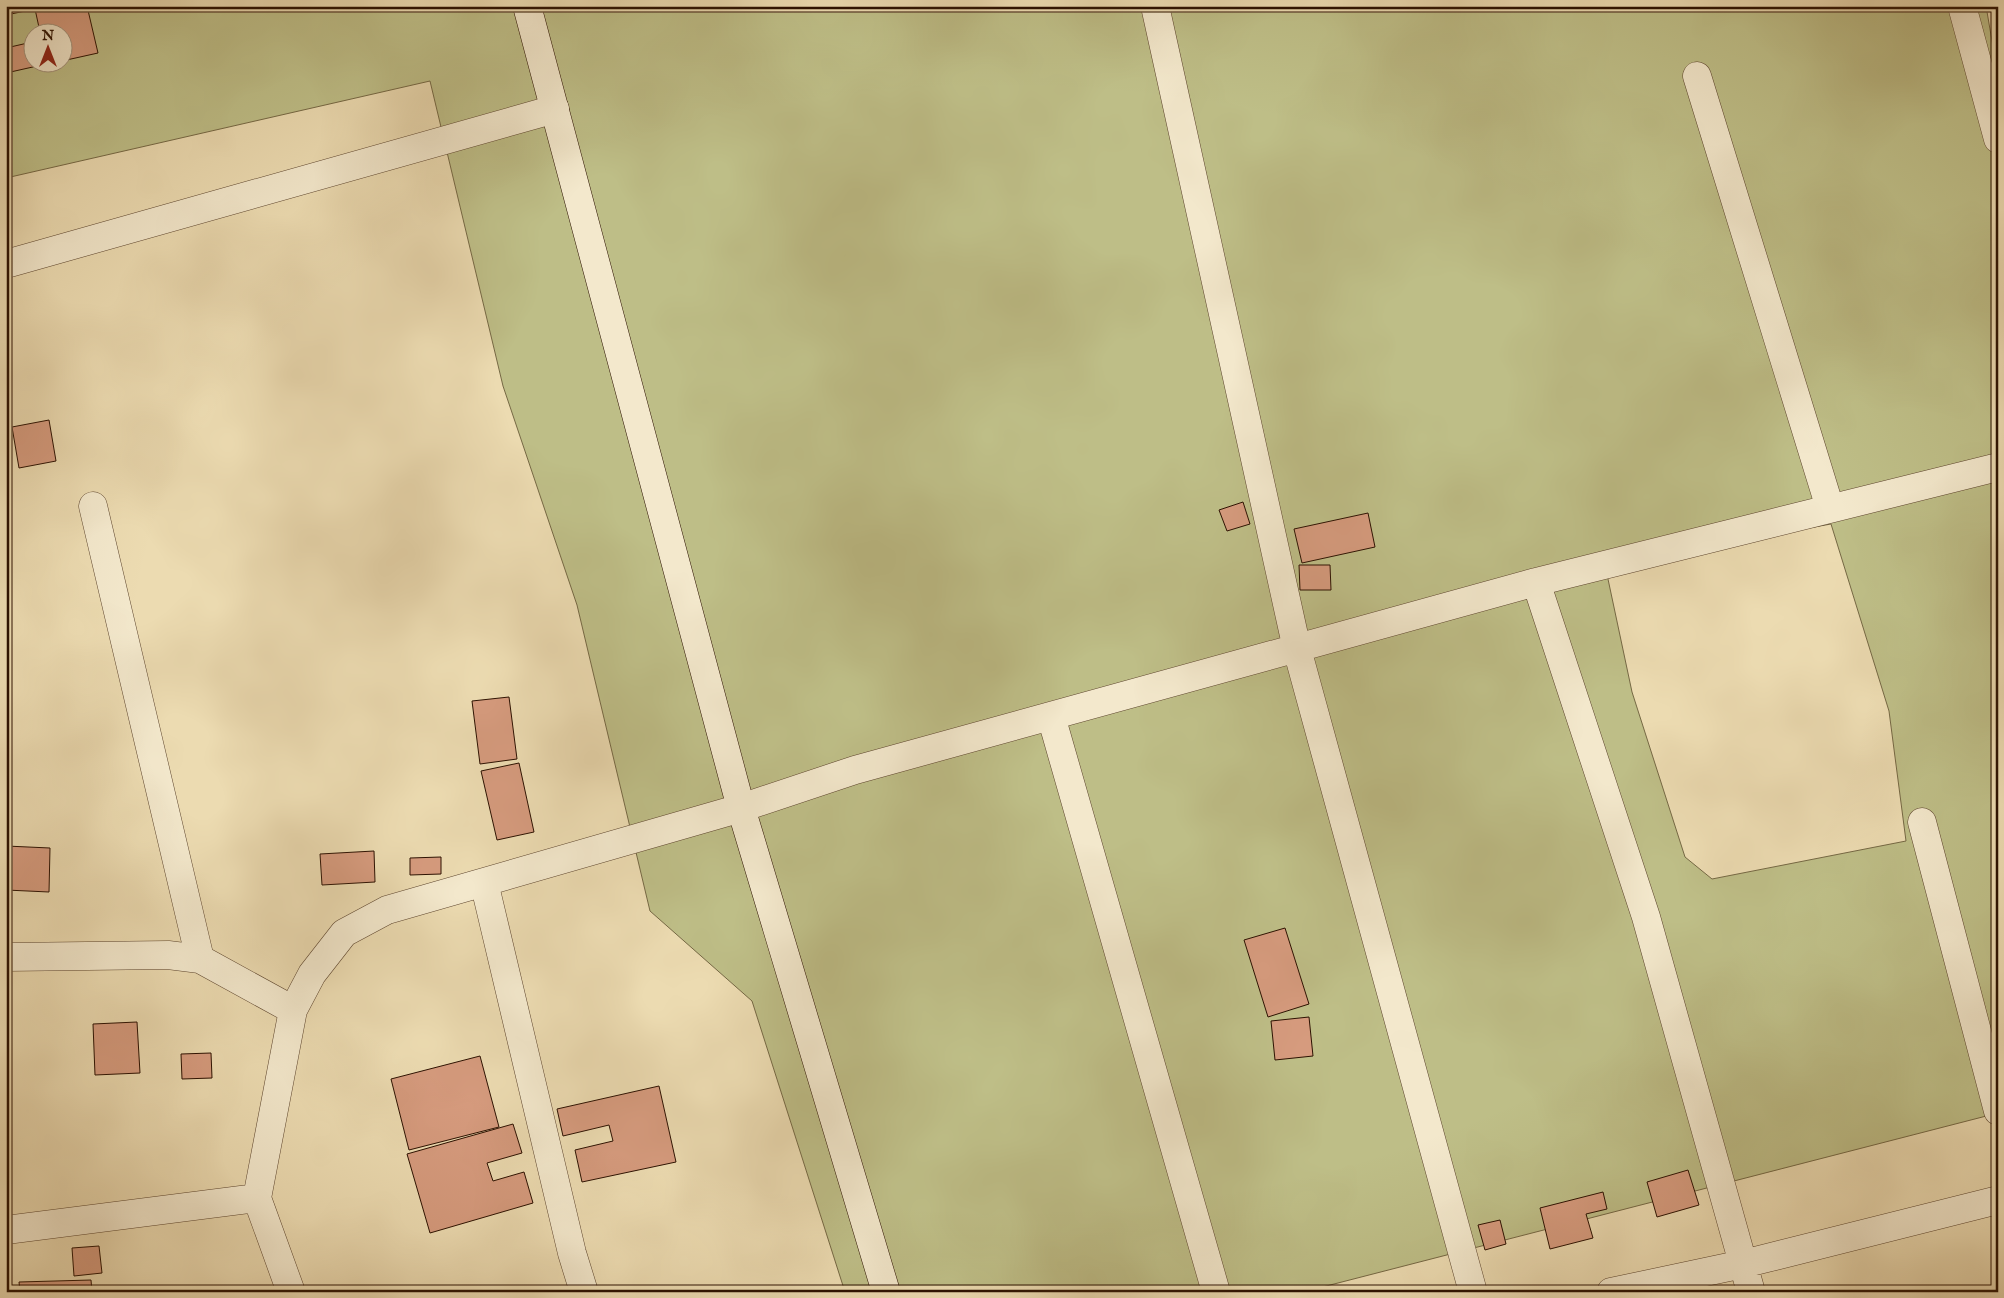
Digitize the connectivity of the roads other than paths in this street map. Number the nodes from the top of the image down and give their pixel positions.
1 (527, 6) edge
2 (1155, 6) edge
3 (1962, 6) edge
4 (1697, 76) dead end
5 (554, 109) junction
6 (1998, 139) edge
7 (6, 264) edge
8 (1998, 467) edge
9 (93, 506) dead end
10 (1830, 508) junction
11 (1536, 582) junction
12 (1297, 649) junction
13 (1051, 716) junction
14 (741, 808) junction
15 (1922, 822) dead end
16 (484, 882) junction
17 (6, 957) edge
18 (200, 959) junction
19 (293, 1010) junction
20 (1998, 1111) edge
21 (258, 1198) junction
22 (1998, 1200) edge
23 (6, 1230) edge
24 (1743, 1264) junction
25 (291, 1292) edge
26 (584, 1292) edge
27 (886, 1292) edge
28 (1216, 1292) edge
29 (1472, 1292) edge
30 (1611, 1292) edge
31 (1751, 1292) edge

1 - 5 street
2 - 12 street
3 - 6 street
4 - 10 street
5 - 7 street
5 - 14 street
8 - 10 street
9 - 18 street
10 - 11 street
11 - 12 street
11 - 24 street
12 - 13 street
12 - 29 street
13 - 14 street
13 - 28 street
14 - 16 street
14 - 27 street
15 - 20 street
16 - 19 street
16 - 26 street
17 - 18 street
18 - 19 street
19 - 21 street
21 - 23 street
21 - 25 street
22 - 24 street
24 - 30 street
24 - 31 street

